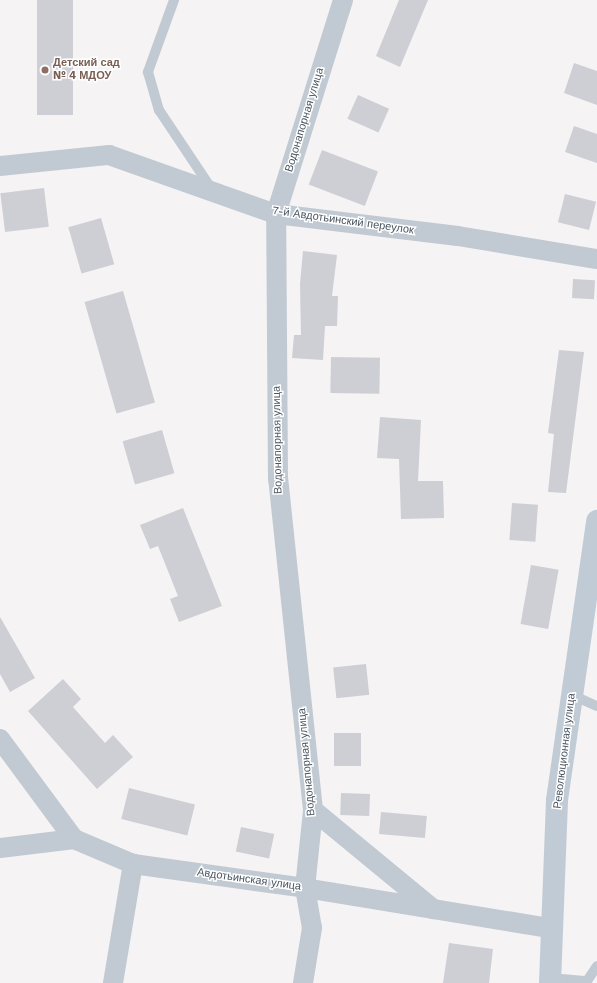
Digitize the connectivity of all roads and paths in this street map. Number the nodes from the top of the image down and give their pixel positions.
1 (174, 0) edge
2 (343, 0) edge
3 (0, 166) edge
4 (214, 193) junction
5 (276, 214) junction
6 (597, 259) edge
7 (597, 521) edge
8 (572, 695) junction
9 (597, 706) edge
10 (0, 739) edge
11 (313, 810) junction
12 (74, 839) junction
13 (0, 848) edge
14 (133, 864) junction
15 (305, 888) junction
16 (433, 909) junction
17 (550, 928) junction
18 (597, 966) edge
19 (550, 981) edge
20 (113, 983) edge
21 (303, 983) edge

1 - 4 lane
2 - 5 street, Водонапорная улица
3 - 4 street, 7-й Авдотьинский переулок
4 - 5 street, 7-й Авдотьинский переулок
5 - 6 street, 7-й Авдотьинский переулок
5 - 11 street, Водонапорная улица
7 - 8 main road, Революционная улица
8 - 9 lane
8 - 17 main road, Революционная улица
10 - 12 street
11 - 15 street, Водонапорная улица
11 - 16 street
12 - 13 street
12 - 14 street, Авдотьинская улица
14 - 15 street, Авдотьинская улица
14 - 20 street
15 - 16 street, Авдотьинская улица
15 - 21 street, Водонапорная улица
16 - 17 street, Авдотьинская улица
17 - 19 main road, Революционная улица
18 - 19 lane

